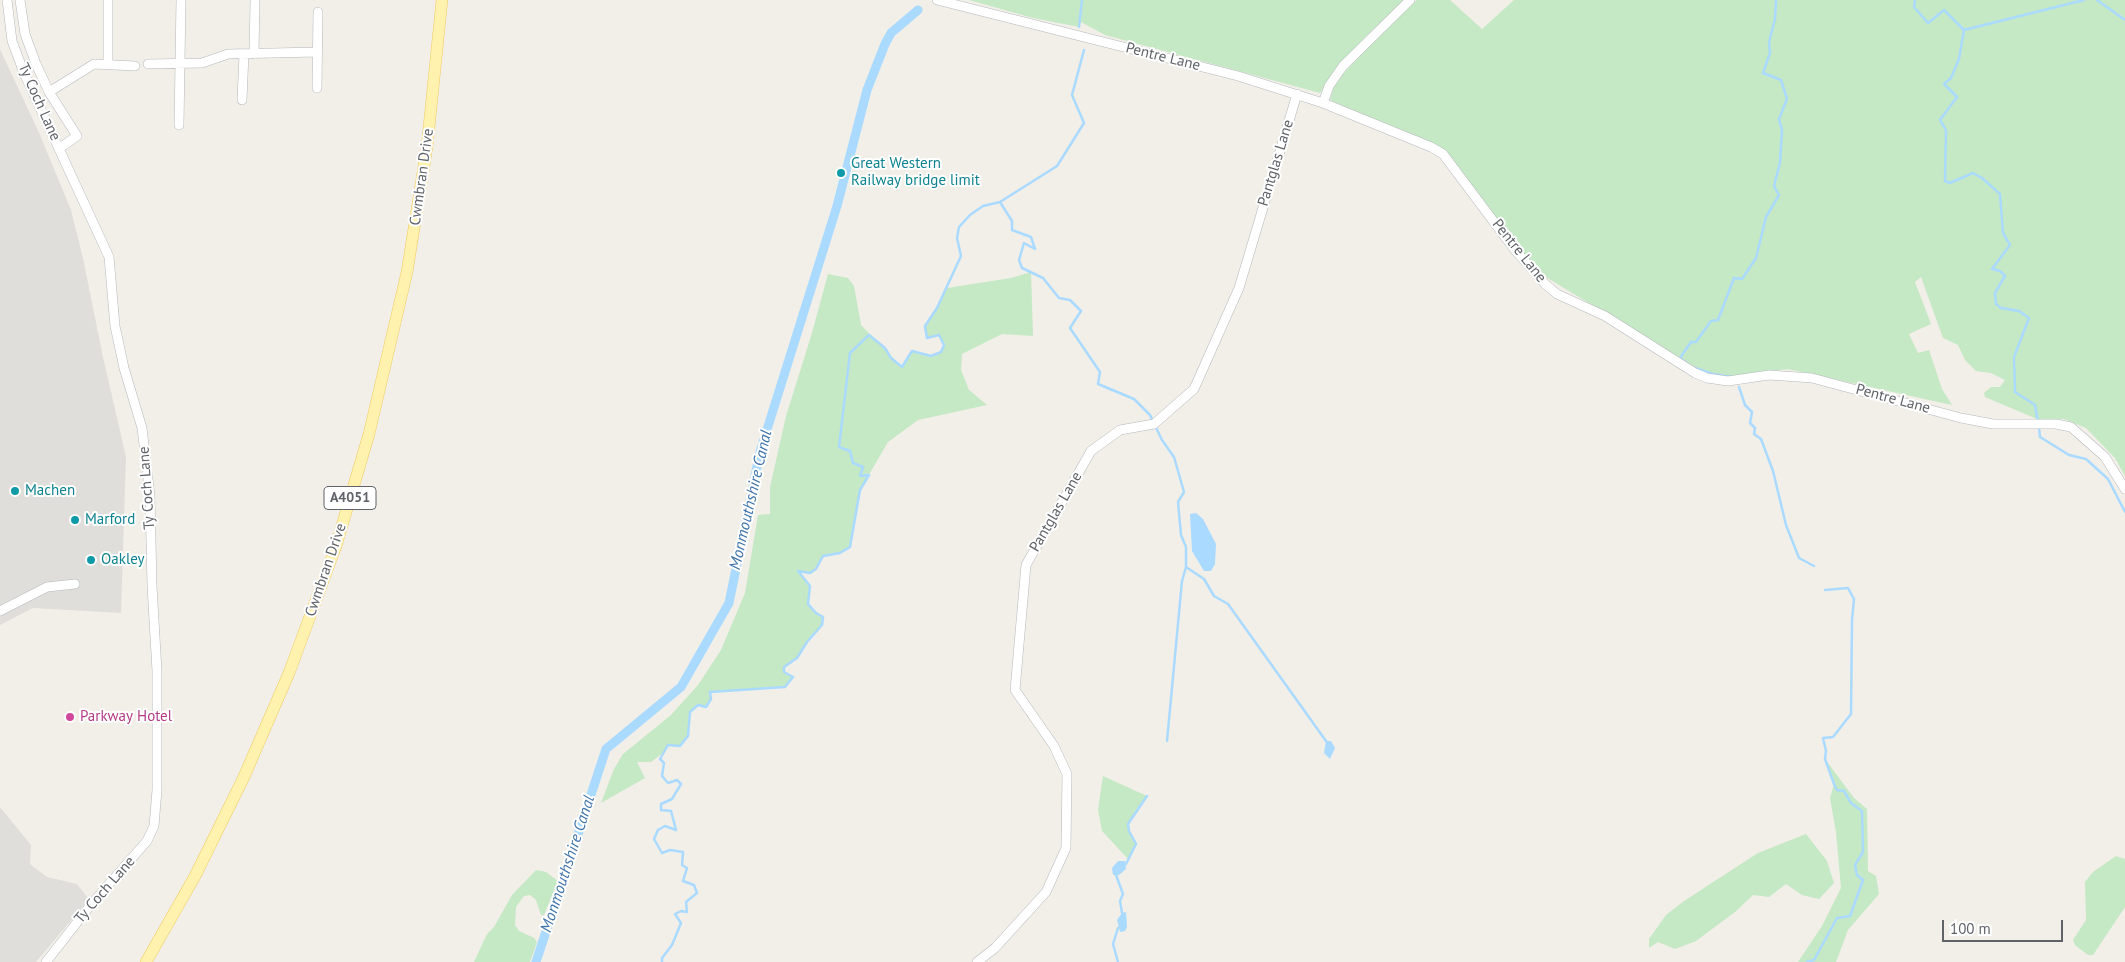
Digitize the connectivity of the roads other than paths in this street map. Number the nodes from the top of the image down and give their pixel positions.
1 (7, 0) edge
2 (20, 0) edge
3 (108, 0) edge
4 (181, 0) edge
5 (255, 0) edge
6 (442, 0) edge
7 (937, 0) edge
8 (1410, 0) edge
9 (318, 12) dead end
10 (318, 52) junction
11 (244, 54) junction
12 (254, 54) junction
13 (181, 63) junction
14 (108, 64) junction
15 (148, 64) dead end
16 (134, 66) dead end
17 (317, 88) dead end
18 (49, 92) junction
19 (1296, 94) junction
20 (242, 100) dead end
21 (1323, 103) junction
22 (179, 125) dead end
23 (60, 148) junction
24 (2125, 489) edge
25 (75, 584) dead end
26 (0, 611) edge
27 (46, 962) edge
28 (146, 962) edge
29 (976, 962) edge

1 - 23 street, Ty Coch Lane
2 - 18 street
3 - 14 street
4 - 13 street
5 - 12 street
6 - 28 main road, Cwmbran Drive / A4051
7 - 19 street, Pentre Lane
8 - 21 street
9 - 10 street
10 - 12 street
10 - 17 street
11 - 12 street
11 - 13 street
11 - 20 street
13 - 15 street
13 - 22 street
14 - 16 street
14 - 18 street
18 - 23 street
19 - 21 street, Pentre Lane
19 - 29 street, Pantglas Lane
21 - 24 street, Pentre Lane
23 - 27 street, Ty Coch Lane
25 - 26 street

